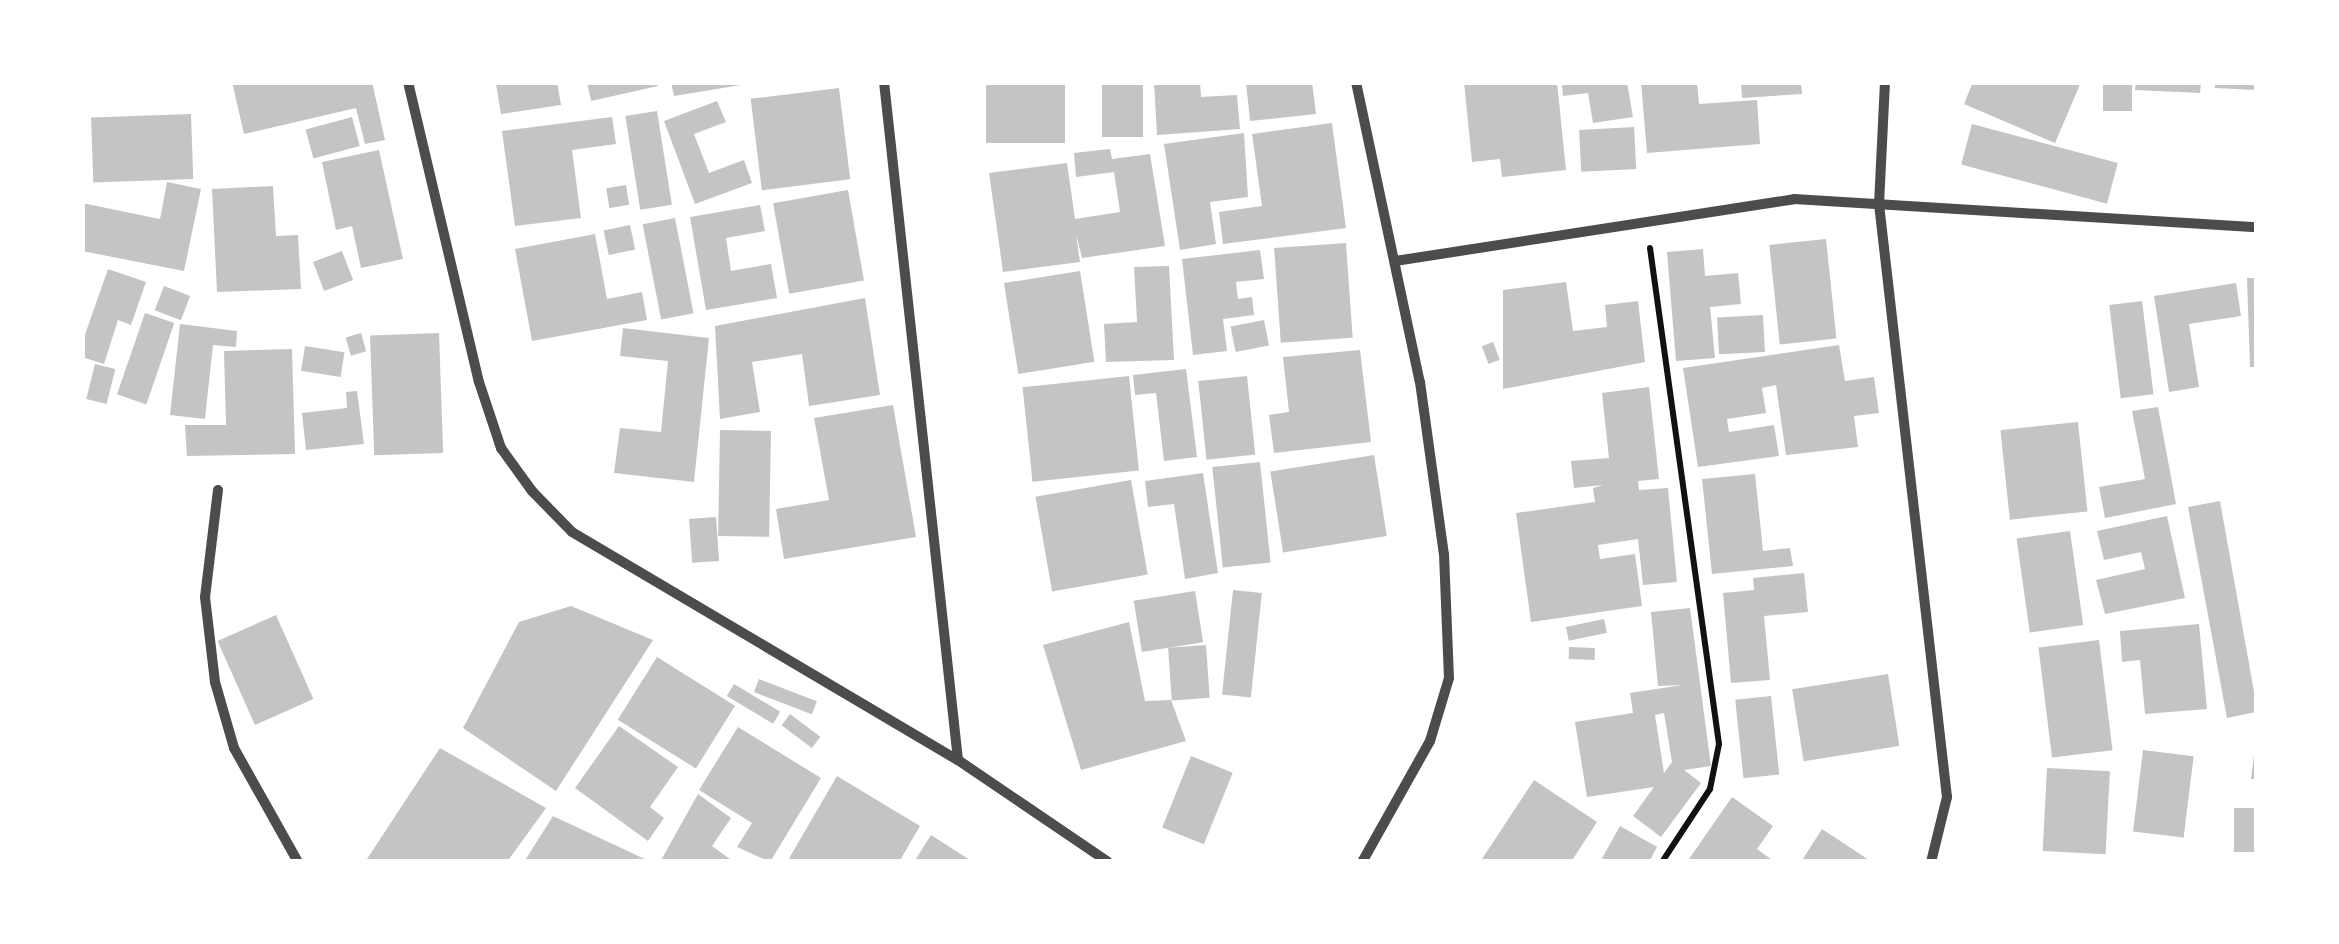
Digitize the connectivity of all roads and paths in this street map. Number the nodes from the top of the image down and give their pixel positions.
1 (408, 82) edge
2 (884, 82) edge
3 (1356, 82) edge
4 (1885, 82) edge
5 (1879, 204) junction
6 (1646, 222) junction
7 (2256, 227) edge
8 (1396, 261) junction
9 (218, 490) dead end
10 (958, 760) junction
11 (298, 862) edge
12 (1108, 862) edge
13 (1362, 862) edge
14 (1662, 862) edge
15 (1931, 862) edge

1 - 10 street
2 - 10 street
3 - 8 street
4 - 5 street
5 - 6 street
5 - 7 street
5 - 15 street
6 - 8 street
6 - 14 path
8 - 13 street
9 - 11 street
10 - 12 street

